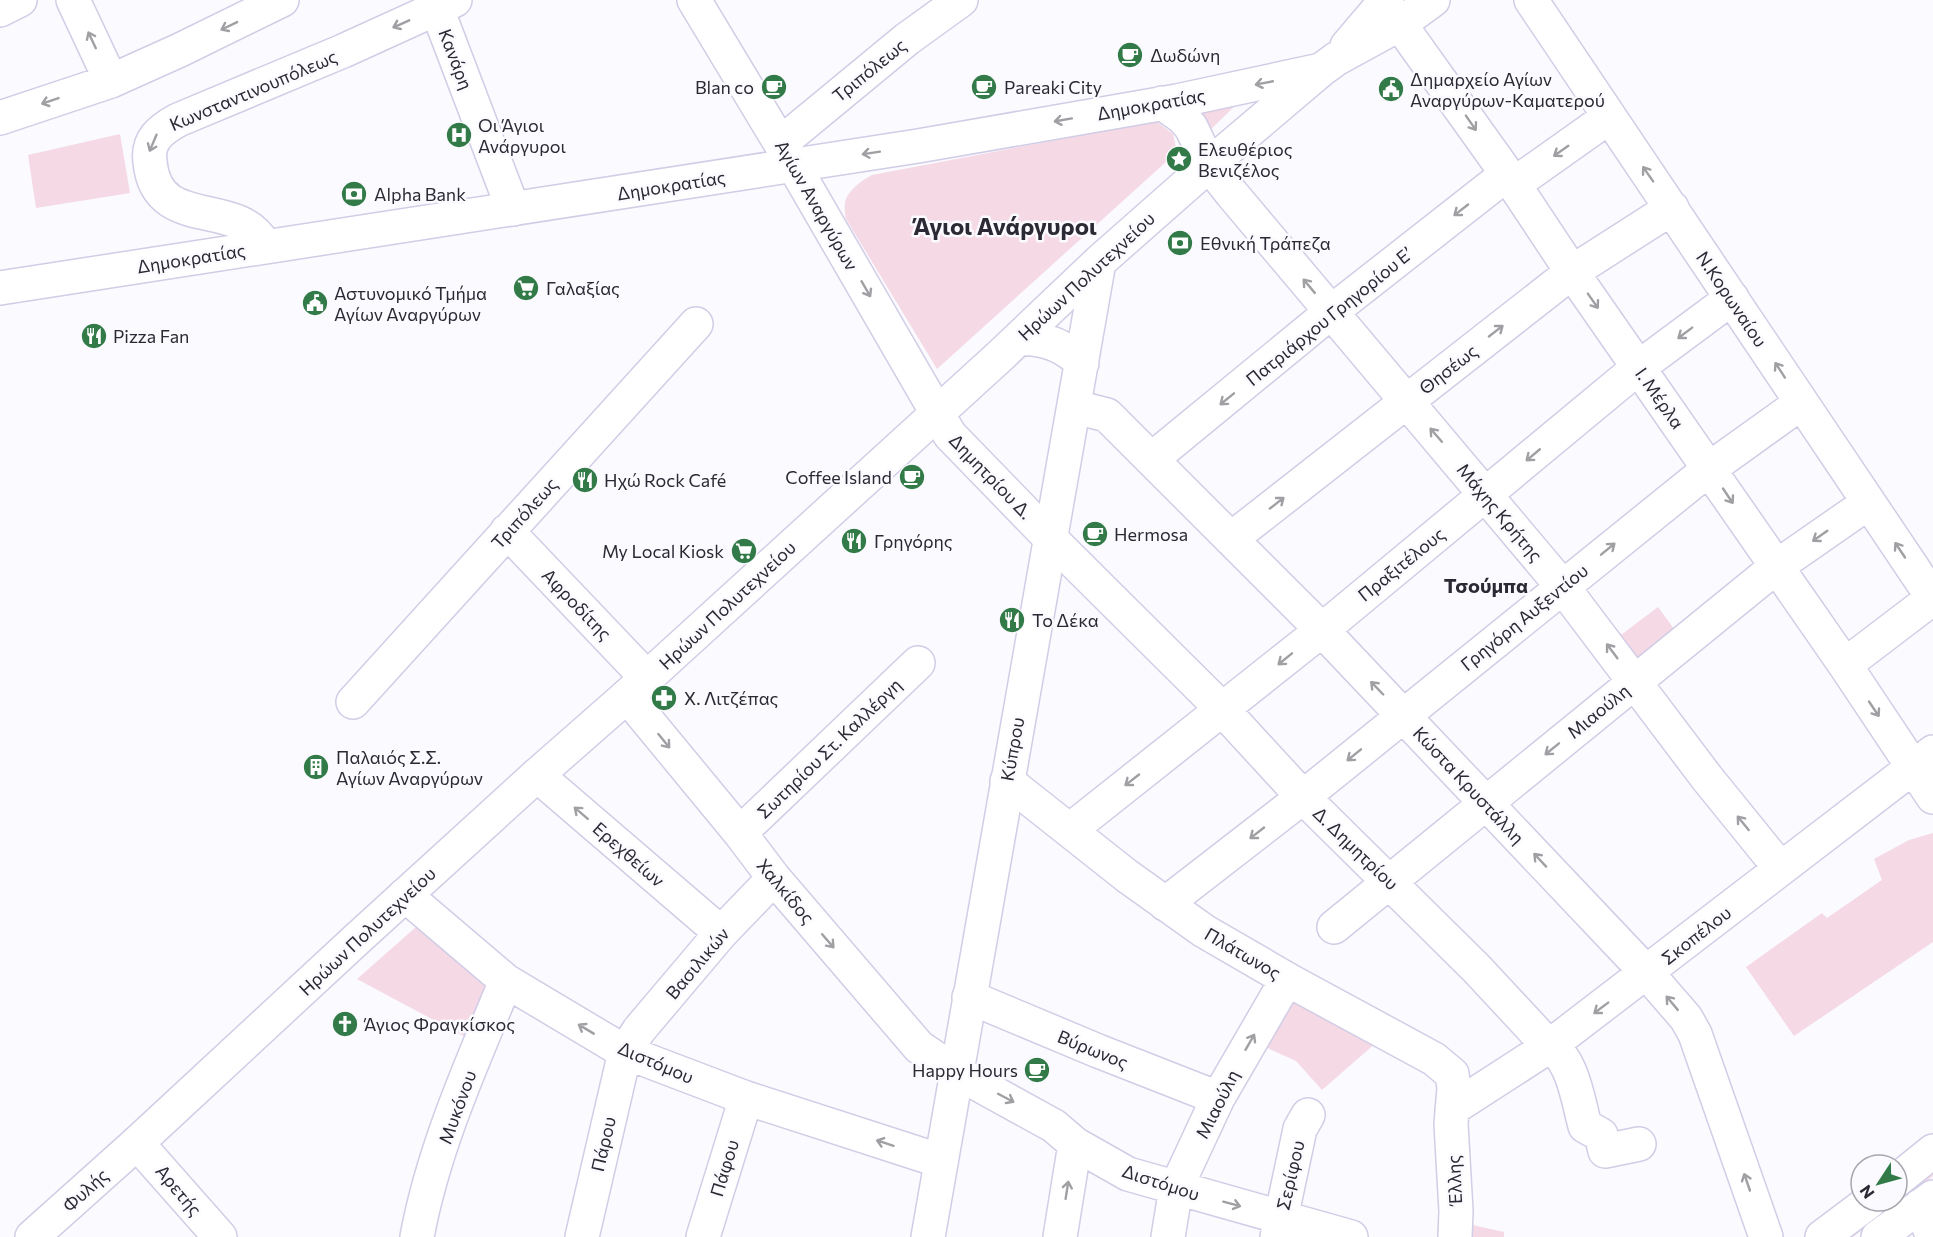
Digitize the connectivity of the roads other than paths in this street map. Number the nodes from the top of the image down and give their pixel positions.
1 (20, 0) edge
2 (73, 0) edge
3 (282, 0) edge
4 (694, 0) edge
5 (961, 0) edge
6 (1433, 0) edge
7 (1531, 0) edge
8 (446, 5) edge
9 (1390, 9) edge
10 (0, 10) edge
11 (1329, 64) junction
12 (111, 81) junction
13 (1162, 103) junction
14 (1609, 117) junction
15 (0, 118) edge
16 (788, 154) junction
17 (1209, 165) junction
18 (1510, 180) junction
19 (1672, 208) junction
20 (513, 209) junction
21 (262, 247) junction
22 (1099, 262) junction
23 (1572, 272) junction
24 (0, 288) edge
25 (1732, 298) junction
26 (1331, 312) junction
27 (696, 324) dead end
28 (1018, 339) junction
29 (1082, 363) junction
30 (1639, 367) junction
31 (1407, 401) junction
32 (1801, 403) junction
33 (1075, 407) junction
34 (937, 412) junction
35 (1152, 459) junction
36 (1709, 469) junction
37 (1486, 494) junction
38 (1868, 503) junction
39 (507, 531) junction
40 (1050, 537) junction
41 (1231, 539) junction
42 (1776, 567) junction
43 (1563, 586) junction
44 (1933, 598) edge
45 (1322, 630) junction
46 (918, 663) dead end
47 (1845, 666) junction
48 (1635, 681) junction
49 (637, 687) junction
50 (353, 702) dead end
51 (1222, 709) junction
52 (1403, 715) junction
53 (1923, 759) edge
54 (537, 775) junction
55 (1007, 781) junction
56 (1303, 797) junction
57 (1933, 797) edge
58 (1487, 803) junction
59 (1070, 830) junction
60 (740, 833) junction
61 (1780, 868) junction
62 (774, 878) junction
63 (1389, 882) junction
64 (405, 895) junction
65 (1165, 904) junction
66 (1334, 927) dead end
67 (721, 933) junction
68 (1647, 973) junction
69 (1287, 979) junction
70 (506, 981) junction
71 (969, 997) junction
72 (1551, 1045) junction
73 (625, 1052) junction
74 (956, 1072) junction
75 (746, 1098) junction
76 (1218, 1098) junction
77 (1308, 1115) dead end
78 (1452, 1117) junction
79 (137, 1143) junction
80 (1075, 1144) junction
81 (1640, 1144) dead end
82 (1933, 1151) edge
83 (941, 1161) junction
84 (1909, 1170) edge
85 (1176, 1188) junction
86 (1927, 1201) edge
87 (1853, 1213) edge
88 (1278, 1227) edge
89 (32, 1237) edge
90 (220, 1237) edge
91 (417, 1237) edge
92 (582, 1237) edge
93 (703, 1237) edge
94 (928, 1237) edge
95 (1060, 1237) edge
96 (1168, 1237) edge
97 (1351, 1237) edge
98 (1455, 1237) edge
99 (1766, 1237) edge
100 (1822, 1237) edge
101 (1878, 1237) edge
102 (1933, 1237) edge

1 - 10 street
12 -> 2 street
3 -> 12 street
4 - 16 street, Αγίων Αναργύρων
5 - 16 street, Τριπόλεως
6 - 9 street, Δημοκρατίας
7 - 14 street, Ν.Κορωναίου
8 - 20 street, Κανάρη
8 -> 21 street, Κωνσταντινουπόλεως
9 - 11 street, Δημοκρατίας
9 -> 18 street, Ι. Μέρλα
11 -> 13 street, Δημοκρατίας
11 - 17 street, Ηρώων Πολυτεχνείου
12 -> 15 street
13 -> 16 street, Δημοκρατίας
13 - 17 street, Μάχης Κρήτης
14 -> 18 street, Πατριάρχου Γρηγορίου Ε’
19 -> 14 street, Ν.Κορωναίου
16 - 20 street, Δημοκρατίας
16 -> 34 street, Αγίων Αναργύρων
17 - 22 street, Ηρώων Πολυτεχνείου
26 -> 17 street, Μάχης Κρήτης
18 - 23 street, Ι. Μέρλα
18 -> 26 street, Πατριάρχου Γρηγορίου Ε’
19 - 23 street, Θησέως
19 - 25 street, Ν.Κορωναίου
20 - 21 street, Δημοκρατίας
21 - 24 street, Δημοκρατίας
22 - 28 street, Ηρώων Πολυτεχνείου
22 - 29 street, Κύπρου
23 -> 30 street, Ι. Μέρλα
31 -> 23 street, Θησέως
25 -> 30 street, Πραξιτέλους
32 -> 25 street, Ν.Κορωναίου
26 - 31 street, Μάχης Κρήτης
26 -> 35 street, Πατριάρχου Γρηγορίου Ε’
27 - 39 street, Τριπόλεως
28 - 29 street
28 - 34 street, Ηρώων Πολυτεχνείου
29 - 33 street, Κύπρου
30 - 36 street, Ι. Μέρλα
30 -> 37 street, Πραξιτέλους
37 -> 31 street, Μάχης Κρήτης
41 -> 31 street, Θησέως
32 - 36 street, Γρηγόρη Αυξεντίου
32 - 38 street, Ν.Κορωναίου
33 - 35 street, Κώστα Κρυστάλλη
33 - 40 street, Κύπρου
34 - 40 street, Δημητρίου Δ.
34 - 49 street, Ηρώων Πολυτεχνείου
35 - 41 street, Κώστα Κρυστάλλη
36 -> 42 street, Ι. Μέρλα
43 -> 36 street, Γρηγόρη Αυξεντίου
37 - 43 street, Μάχης Κρήτης
37 - 45 street, Πραξιτέλους
38 -> 42 street, Μιαούλη
44 -> 38 street, Ν.Κορωναίου
39 - 49 street, Αφροδίτης
39 - 50 street, Τριπόλεως
40 - 51 street, Δ. Δημητρίου
40 - 55 street, Κύπρου
41 - 45 street, Κώστα Κρυστάλλη
42 - 47 street, Ι. Μέρλα
42 - 48 street, Μιαούλη
48 -> 43 street, Μάχης Κρήτης
43 - 52 street, Γρηγόρη Αυξεντίου
44 - 47 street
45 -> 51 street, Πραξιτέλους
52 -> 45 street, Κώστα Κρυστάλλη
46 - 60 street, Σωτηρίου Στ. Καλλέργη
47 -> 53 street, Ι. Μέρλα
48 -> 58 street, Μιαούλη
61 -> 48 street, Μάχης Κρήτης
49 - 54 street, Ηρώων Πολυτεχνείου
49 -> 60 street, Χαλκίδος
51 - 56 street, Δ. Δημητρίου
51 -> 59 street, Πραξιτέλους
52 -> 56 street, Γρηγόρη Αυξεντίου
52 - 58 street, Κώστα Κρυστάλλη
53 - 57 street, Ι. Μέρλα
53 - 61 street, Σκοπέλου
54 - 64 street, Ηρώων Πολυτεχνείου
67 -> 54 street, Ερεχθείων
55 - 59 street, Πλάτωνος
55 - 71 street, Κύπρου
56 - 63 street, Δ. Δημητρίου
56 -> 65 street, Γρηγόρη Αυξεντίου
58 - 63 street, Μιαούλη
68 -> 58 street, Κώστα Κρυστάλλη
59 - 65 street, Πλάτωνος
60 - 62 street, Χαλκίδος
61 - 68 street, Σκοπέλου
62 - 67 street, Βασιλικών
62 -> 74 street, Χαλκίδος
63 - 66 street, Μιαούλη
63 - 72 street, Δ. Δημητρίου
64 - 70 street, Διστόμου
64 - 79 street, Ηρώων Πολυτεχνείου
65 - 69 street, Πλάτωνος
67 - 73 street, Βασιλικών
68 -> 72 street, Σκοπέλου
99 -> 68 street, Κώστα Κρυστάλλη
76 -> 69 street, Μιαούλη
69 - 78 street, Πλάτωνος
73 -> 70 street, Διστόμου
70 - 91 street, Μυκόνου
71 - 74 street, Κύπρου
71 - 76 street, Βύρωνος
72 - 78 street, Σκοπέλου
72 - 81 street, Δ. Δημητρίου
73 - 75 street, Διστόμου
73 - 92 street, Πάρου
74 -> 80 street, Διστόμου
74 - 83 street, Κύπρου
83 -> 75 street, Διστόμου
75 - 93 street, Πάφου
76 - 85 street, Μιαούλη
77 - 88 street, Σερίφου
78 - 98 street, Έλλης
79 - 89 street, Φυλής
79 - 90 street, Αρετής
80 - 85 street, Διστόμου
95 -> 80 street
82 - 84 street
83 - 94 street, Κύπρου
85 -> 88 street, Διστόμου
85 - 96 street, Μιαούλη
86 - 101 street
86 - 102 street
87 - 100 street
88 - 97 street, Διστόμου

